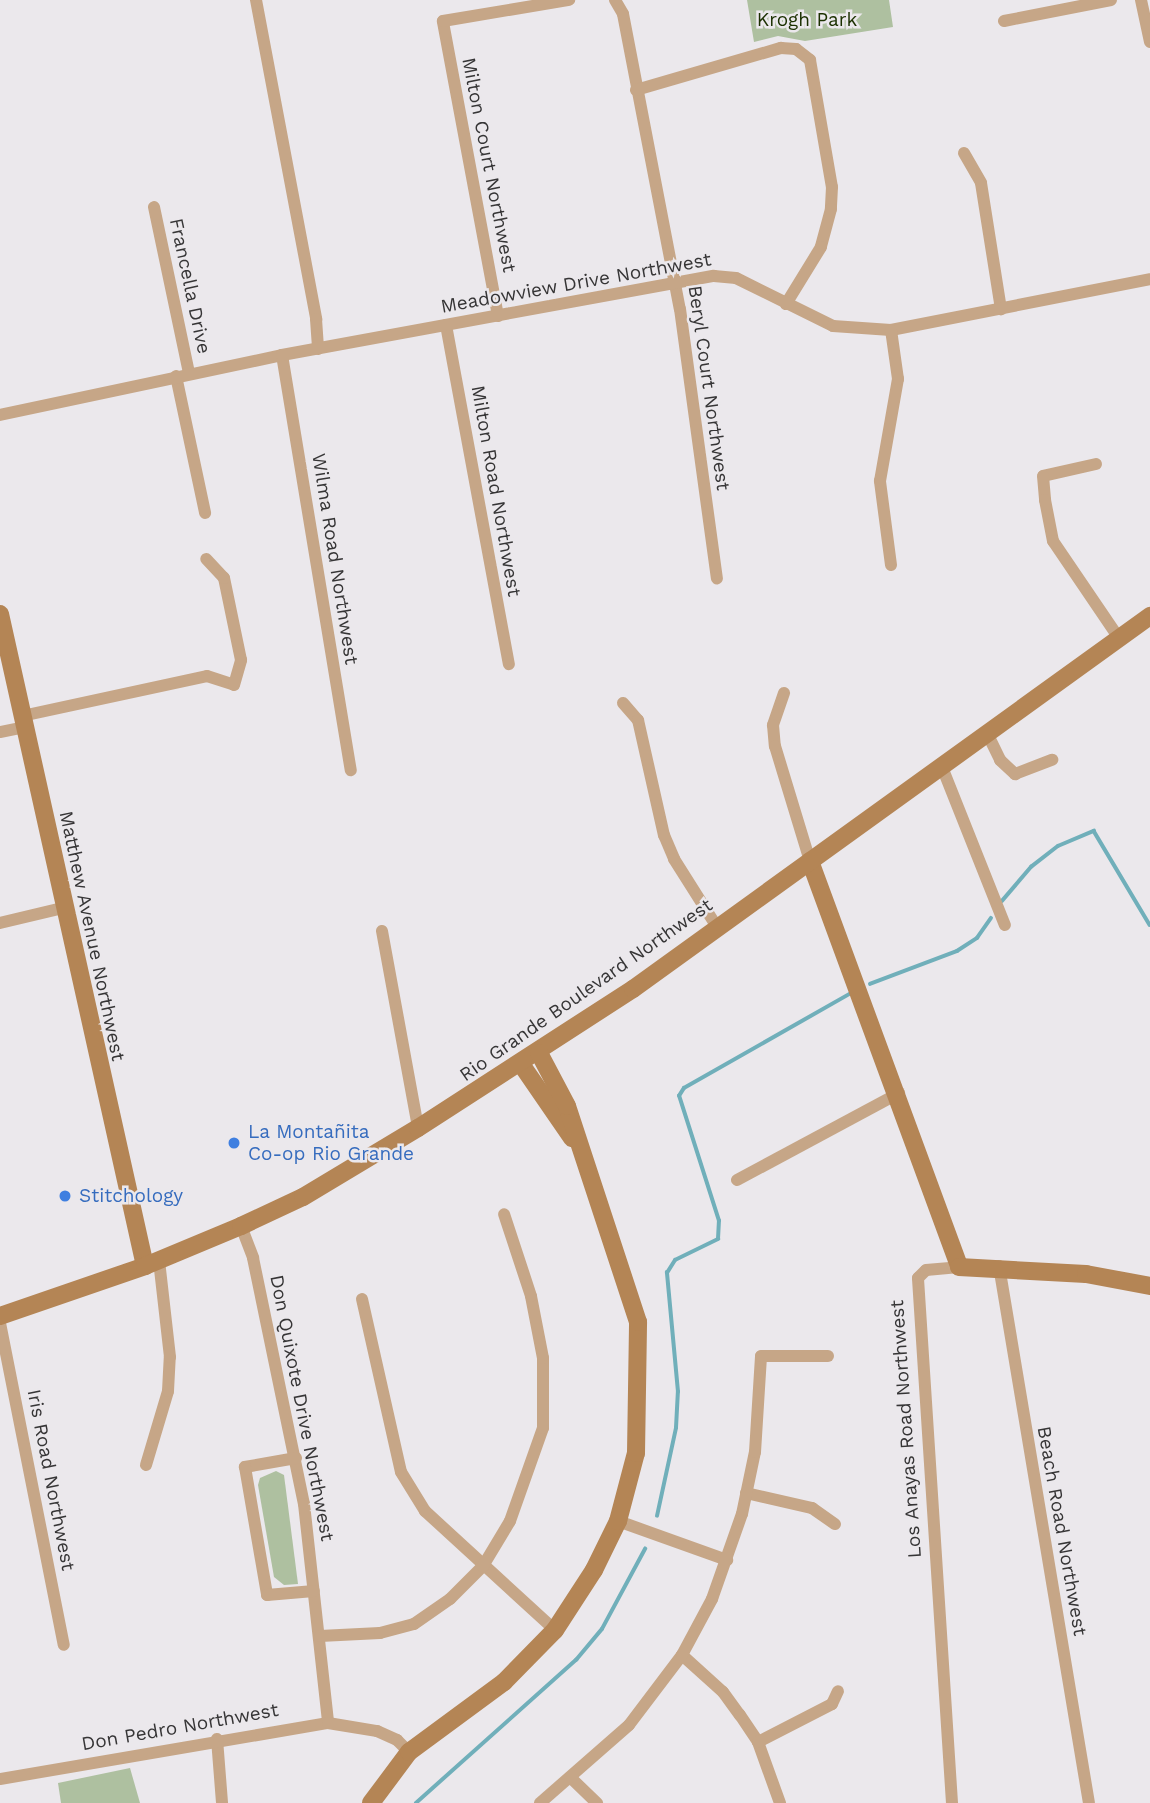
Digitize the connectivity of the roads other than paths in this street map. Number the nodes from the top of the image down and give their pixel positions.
1 (256, 0) edge
2 (569, 0) edge
3 (615, 0) edge
4 (1111, 0) edge
5 (1141, 0) edge
6 (1004, 21) dead end
7 (1150, 42) edge
8 (636, 90) junction
9 (964, 153) dead end
10 (154, 206) dead end
11 (1150, 279) edge
12 (675, 282) junction
13 (786, 304) junction
14 (1001, 309) junction
15 (498, 316) junction
16 (446, 325) junction
17 (891, 330) junction
18 (318, 349) junction
19 (282, 355) junction
20 (183, 375) junction
21 (0, 415) edge
22 (1096, 464) dead end
23 (205, 513) dead end
24 (206, 559) dead end
25 (891, 565) dead end
26 (717, 578) dead end
27 (0, 614) edge
28 (1150, 616) edge
29 (1119, 638) junction
30 (509, 664) dead end
31 (784, 693) dead end
32 (623, 703) dead end
33 (24, 721) junction
34 (0, 732) edge
35 (988, 735) junction
36 (1052, 760) dead end
37 (942, 768) junction
38 (351, 770) dead end
39 (810, 861) junction
40 (63, 908) junction
41 (0, 923) edge
42 (1005, 925) dead end
43 (717, 927) junction
44 (382, 931) dead end
45 (538, 1053) junction
46 (521, 1064) junction
47 (899, 1093) junction
48 (418, 1128) junction
49 (576, 1143) junction
50 (737, 1180) dead end
51 (504, 1214) dead end
52 (241, 1226) junction
53 (152, 1263) junction
54 (999, 1266) junction
55 (960, 1267) junction
56 (1150, 1286) edge
57 (362, 1299) dead end
58 (0, 1316) edge
59 (0, 1324) edge
60 (828, 1356) dead end
61 (296, 1458) junction
62 (146, 1465) dead end
63 (746, 1493) junction
64 (618, 1521) junction
65 (835, 1524) dead end
66 (727, 1560) junction
67 (483, 1566) junction
68 (314, 1591) junction
69 (555, 1630) junction
70 (320, 1636) junction
71 (64, 1645) dead end
72 (682, 1656) junction
73 (838, 1691) dead end
74 (328, 1723) junction
75 (217, 1739) junction
76 (758, 1742) junction
77 (409, 1752) junction
78 (0, 1779) edge
79 (572, 1779) junction
80 (222, 1803) edge
81 (371, 1803) edge
82 (540, 1803) edge
83 (597, 1803) edge
84 (780, 1803) edge
85 (952, 1803) edge
86 (1089, 1803) edge

1 - 18 street
2 - 15 street, Milton Court Northwest
3 - 8 street, Beryl Court Northwest
4 - 6 street
5 - 7 street
8 - 12 street, Beryl Court Northwest
8 - 13 street
9 - 14 street
10 - 20 street, Francella Drive
11 - 14 street, Meadowview Drive Northwest
12 - 13 street, Meadowview Drive Northwest
12 - 15 street, Meadowview Drive Northwest
12 - 26 street, Beryl Court Northwest
13 - 17 street, Meadowview Drive Northwest
14 - 17 street, Meadowview Drive Northwest
15 - 16 street, Meadowview Drive Northwest
16 - 18 street, Meadowview Drive Northwest
16 - 30 street, Milton Road Northwest
17 - 25 street
18 - 19 street, Meadowview Drive Northwest
19 - 20 street, Meadowview Drive Northwest
19 - 38 street, Wilma Road Northwest
20 - 21 street, Meadowview Drive Northwest
20 - 23 street, Francella Drive
22 - 29 street
24 - 33 street
27 - 33 street, Matthew Avenue Northwest
28 - 29 street, Rio Grande Boulevard Northwest
29 - 35 street, Rio Grande Boulevard Northwest
31 - 39 street
32 - 43 street
33 - 34 street
33 - 40 street, Matthew Avenue Northwest
35 - 36 street
35 - 37 street, Rio Grande Boulevard Northwest
37 - 39 street, Rio Grande Boulevard Northwest
37 - 42 street
39 - 43 street, Rio Grande Boulevard Northwest
39 - 47 street
40 - 41 street
40 - 53 street, Matthew Avenue Northwest
43 - 45 street, Rio Grande Boulevard Northwest
44 - 48 street
45 - 46 street, Rio Grande Boulevard Northwest
45 - 49 street
46 - 48 street, Rio Grande Boulevard Northwest
46 - 49 street
47 - 50 street
47 - 55 street
48 - 52 street, Rio Grande Boulevard Northwest
49 - 64 street
51 - 67 street
52 - 53 street, Rio Grande Boulevard Northwest
52 - 61 street, Don Quixote Drive Northwest
53 - 58 street, Rio Grande Boulevard Northwest
53 - 62 street, Matthew Avenue Northwest
54 - 55 street
54 - 56 street
54 - 86 street, Beach Road Northwest
55 - 85 street, Los Anayas Road Northwest
57 - 67 street
59 - 71 street, Iris Road Northwest
60 - 63 street
61 - 68 street, Don Quixote Drive Northwest
61 - 68 street
63 - 65 street
63 - 66 street
64 - 66 street
64 - 69 street
66 - 72 street
67 - 69 street
67 - 70 street
68 - 70 street, Don Quixote Drive Northwest
69 - 77 street
70 - 74 street, Don Quixote Drive Northwest
72 - 76 street
72 - 79 street
73 - 76 street
74 - 75 street, Don Pedro Northwest
74 - 77 street, Don Pedro Northwest
75 - 78 street, Don Pedro Northwest
75 - 80 street
76 - 84 street
77 - 81 street
79 - 82 street
79 - 83 street

